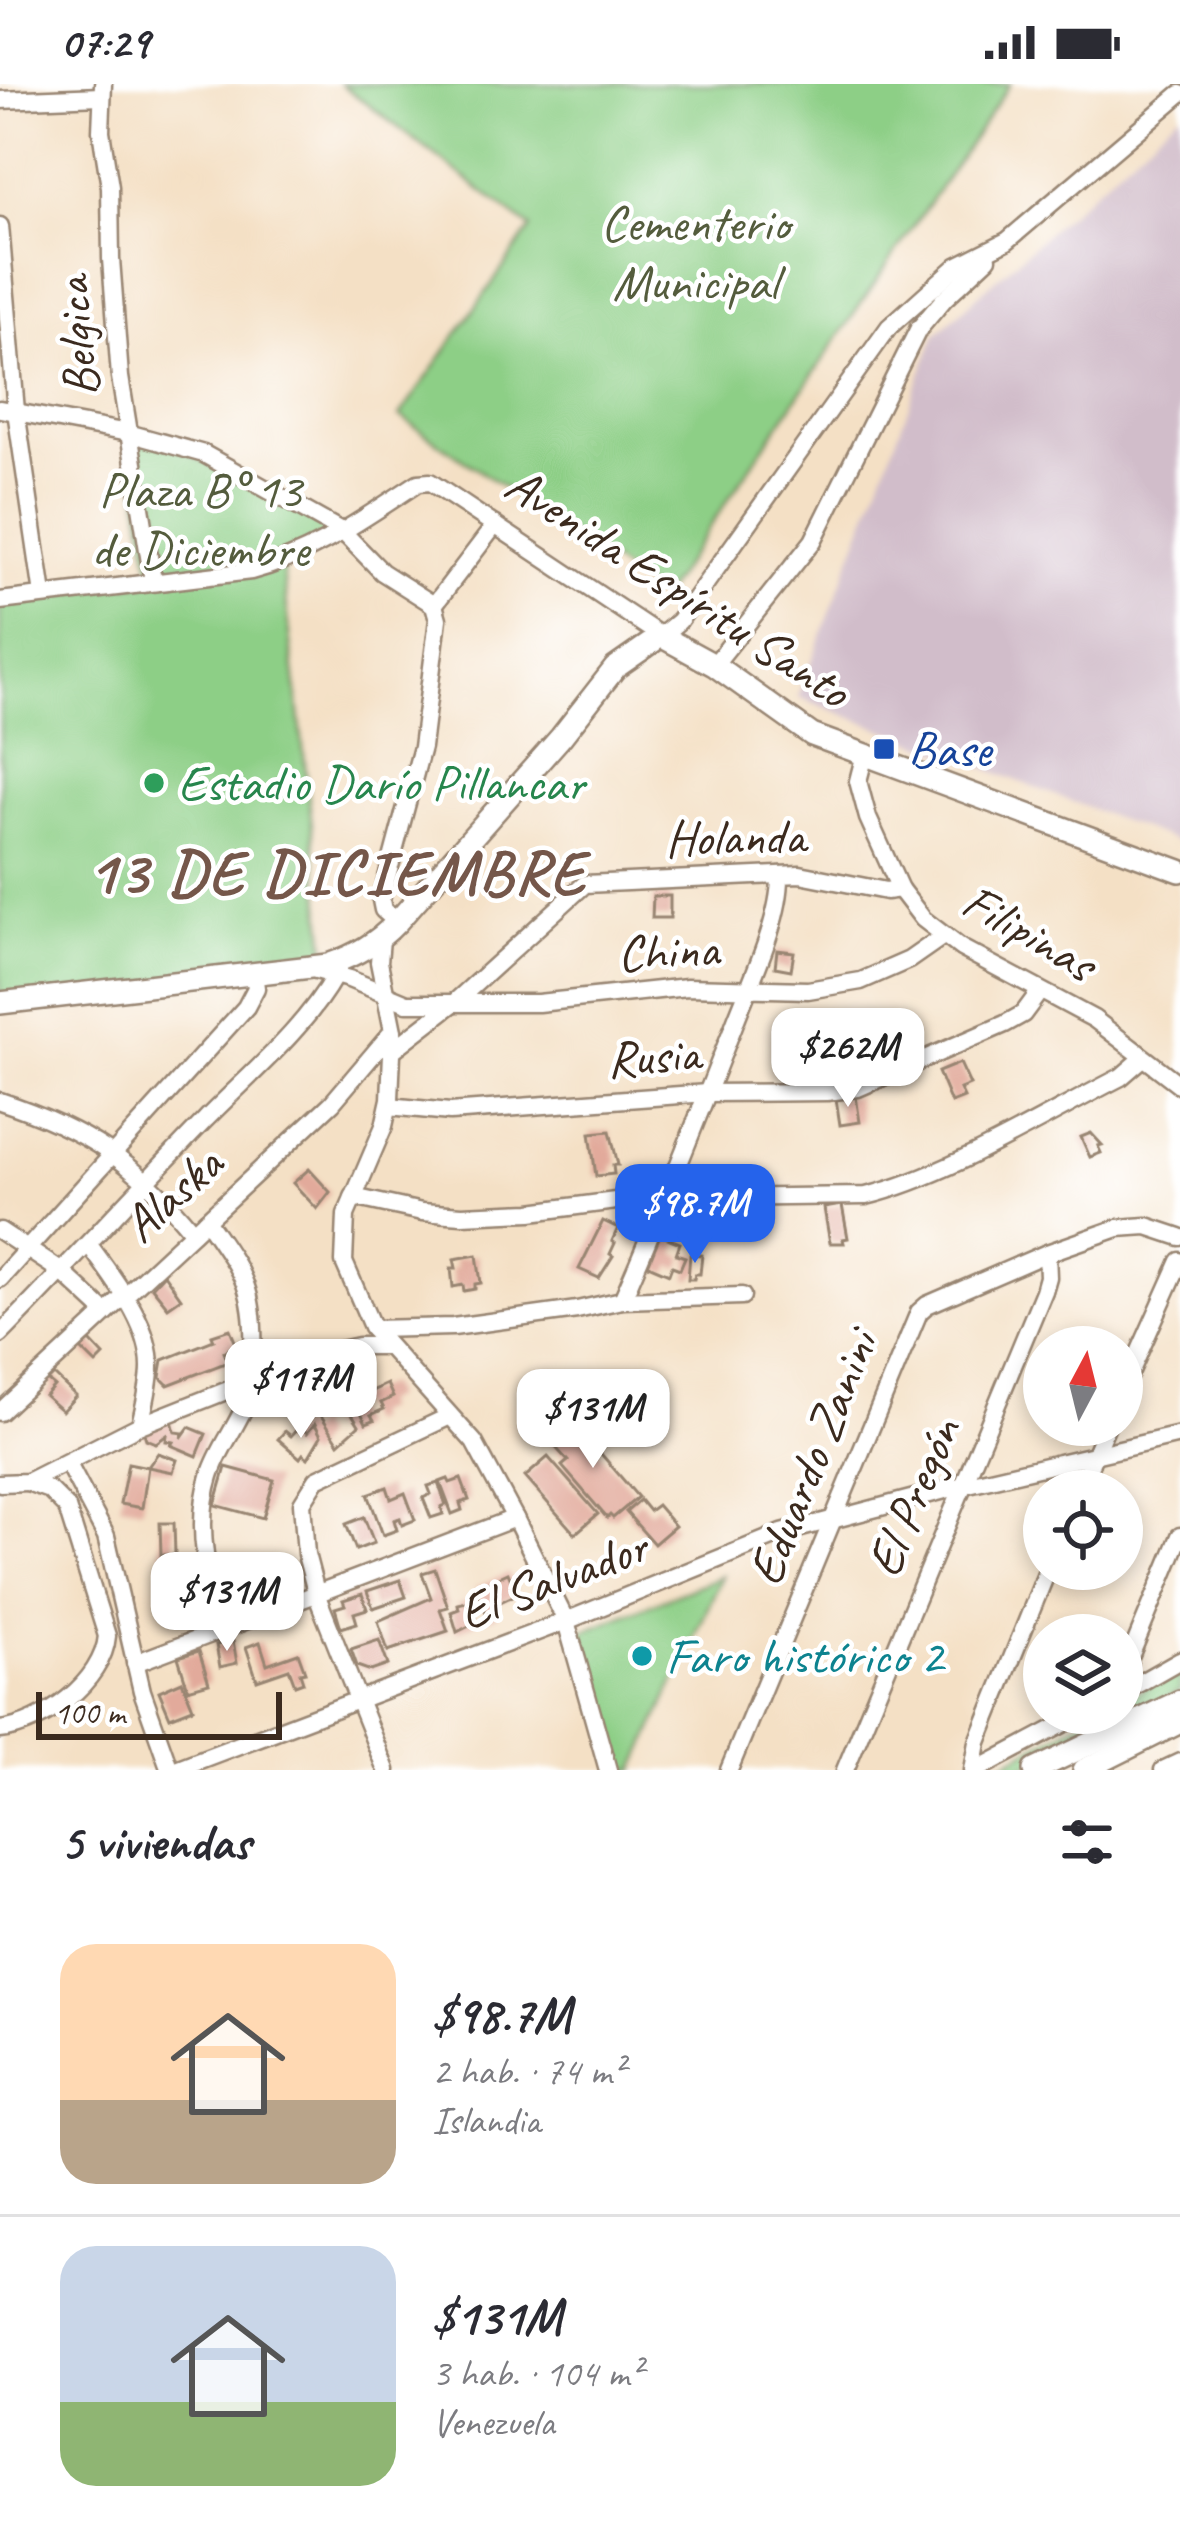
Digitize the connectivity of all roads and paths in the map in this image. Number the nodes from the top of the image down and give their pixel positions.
1 (102, 90) edge
2 (1180, 94) edge
3 (0, 100) edge
4 (0, 226) edge
5 (1007, 241) junction
6 (8, 410) edge
7 (128, 433) junction
8 (495, 525) junction
9 (343, 532) junction
10 (153, 581) junction
11 (43, 595) junction
12 (0, 602) edge
13 (434, 605) junction
14 (662, 636) junction
15 (714, 665) junction
16 (865, 754) junction
17 (1180, 871) edge
18 (780, 875) junction
19 (900, 890) junction
20 (573, 892) joint
21 (389, 930) junction
22 (942, 937) junction
23 (308, 968) junction
24 (254, 974) junction
25 (334, 975) junction
26 (748, 988) junction
27 (1040, 991) junction
28 (386, 998) junction
29 (455, 1002) junction
30 (0, 1003) edge
31 (393, 1041) junction
32 (1143, 1058) junction
33 (1180, 1085) edge
34 (707, 1093) junction
35 (0, 1101) edge
36 (389, 1106) junction
37 (112, 1152) junction
38 (145, 1183) junction
39 (353, 1197) junction
40 (667, 1198) junction
41 (199, 1226) junction
42 (0, 1231) edge
43 (1180, 1237) edge
44 (90, 1246) junction
45 (28, 1247) junction
46 (1047, 1253) junction
47 (1180, 1261) edge
48 (62, 1272) junction
49 (0, 1279) edge
50 (123, 1295) junction
51 (742, 1296) dead end
52 (622, 1300) junction
53 (105, 1312) junction
54 (373, 1329) junction
55 (0, 1335) edge
56 (1143, 1344) edge
57 (385, 1346) junction
58 (253, 1380) junction
59 (0, 1412) edge
60 (450, 1416) junction
61 (140, 1425) junction
62 (1180, 1435) edge
63 (1098, 1446) edge
64 (1094, 1454) junction
65 (68, 1464) junction
66 (1088, 1470) edge
67 (0, 1482) edge
68 (27, 1482) junction
69 (964, 1485) junction
70 (833, 1517) junction
71 (515, 1518) junction
72 (1180, 1536) edge
73 (1040, 1590) edge
74 (317, 1596) junction
75 (566, 1621) junction
76 (1143, 1625) edge
77 (224, 1631) junction
78 (1180, 1660) edge
79 (135, 1663) junction
80 (1143, 1681) edge
81 (358, 1699) junction
82 (1180, 1701) edge
83 (1180, 1722) edge
84 (0, 1730) edge
85 (1044, 1734) edge
86 (1180, 1762) edge
87 (171, 1770) edge
88 (386, 1770) edge
89 (608, 1770) edge
90 (729, 1770) edge
91 (845, 1770) edge
92 (975, 1770) edge
93 (1035, 1770) edge
94 (1084, 1770) edge
95 (1162, 1770) edge

1 - 3 street
1 - 7 street, Belgica
2 - 5 street
4 - 6 street
5 - 14 street
5 - 15 street
6 - 7 street
6 - 11 street
7 - 9 street
7 - 10 street, Belgica
8 - 9 street, Avenida Espíritu Santo
8 - 13 street
8 - 14 street, Avenida Espíritu Santo
9 - 10 street
9 - 13 street
10 - 11 street
11 - 12 street
13 - 21 street
14 - 15 street, Avenida Espíritu Santo
14 - 21 street
15 - 16 street, Avenida Espíritu Santo
16 - 17 street, Avenida Espíritu Santo
16 - 19 street, Filipinas
18 - 19 street, Holanda
18 - 20 street, Holanda
18 - 26 street
19 - 22 street, Filipinas
20 - 29 street, Alaska
21 - 23 street
21 - 28 street
22 - 26 street, China
22 - 27 street, Filipinas
23 - 24 street
23 - 25 street, China
24 - 30 street
24 - 37 street
25 - 28 street, China
25 - 38 street
26 - 29 street, China
26 - 34 street
27 - 32 street, Filipinas
27 - 34 street, Rusia
28 - 29 street, China
28 - 31 street
29 - 31 street, Alaska
31 - 36 street
31 - 41 street, Alaska
32 - 33 street, Filipinas
32 - 40 street
34 - 36 street, Rusia
34 - 40 street
35 - 37 street
36 - 39 street
37 - 38 street
37 - 45 street
38 - 41 street
38 - 44 street
39 - 40 street
39 - 54 street
40 - 52 street
41 - 50 street, Alaska
41 - 58 street
42 - 45 street
43 - 46 street
44 - 48 street
44 - 50 street
45 - 48 street
45 - 49 street
46 - 69 street, El Pregón
46 - 70 street, Eduardo Zanini
47 - 56 street
48 - 53 street
48 - 55 street
50 - 53 street, Alaska
50 - 61 street
51 - 52 street
52 - 54 street
53 - 59 street, Alaska
54 - 57 street
57 - 58 street
57 - 60 street
58 - 61 street
58 - 77 street
60 - 71 street
60 - 74 street
61 - 65 street
62 - 64 street, El Salvador
63 - 64 street
64 - 66 street
64 - 69 street, El Salvador
65 - 68 street
65 - 79 street
67 - 68 street
68 - 84 street
69 - 70 street, El Salvador
69 - 91 street, El Pregón
70 - 75 street, El Salvador
70 - 90 street, Eduardo Zanini
71 - 74 street
71 - 75 street
72 - 76 street
73 - 92 street
74 - 77 street
74 - 81 street
75 - 81 street, El Salvador
75 - 89 street
77 - 79 street
78 - 80 street
79 - 87 street
81 - 87 street, El Salvador
81 - 88 street
82 - 93 street
83 - 94 street
85 - 92 street
86 - 95 street

